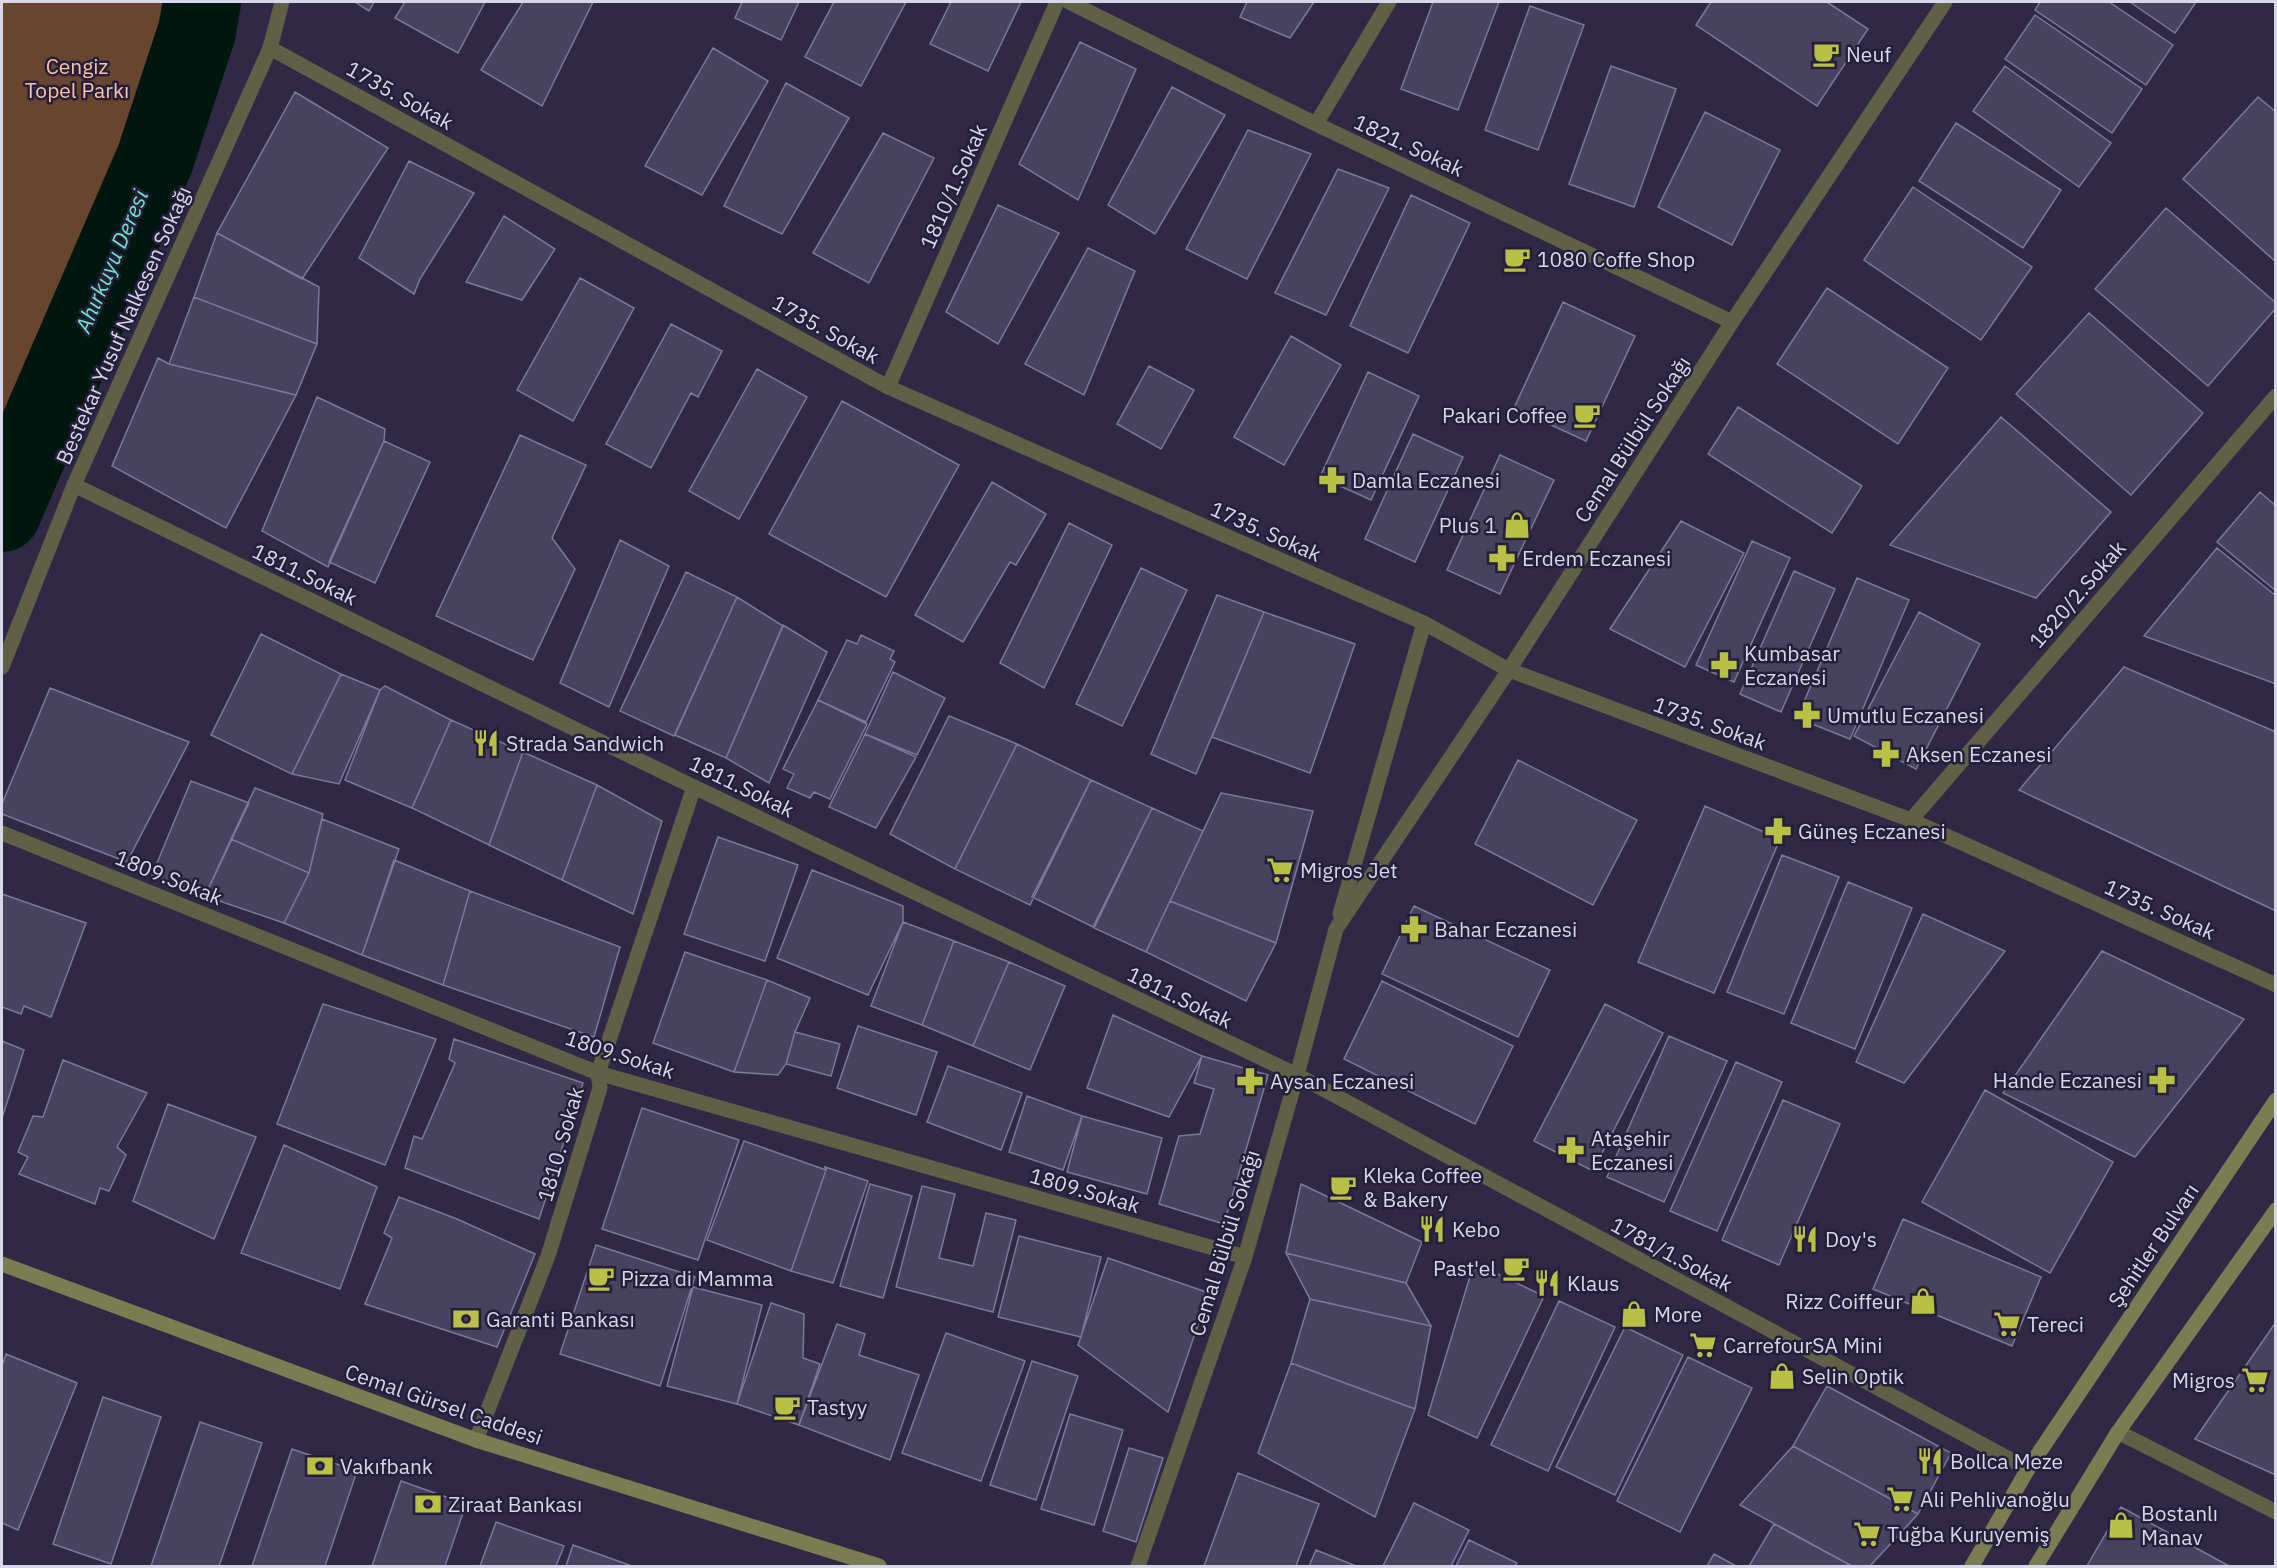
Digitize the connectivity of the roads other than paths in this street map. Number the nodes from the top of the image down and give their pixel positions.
1 (282, 2) edge
2 (1057, 2) edge
3 (1069, 2) edge
4 (1389, 2) edge
5 (1945, 2) edge
6 (270, 48) junction
7 (1316, 124) junction
8 (1732, 322) junction
9 (888, 387) junction
10 (2276, 396) edge
11 (74, 485) junction
12 (1424, 624) junction
13 (2, 667) edge
14 (1509, 670) junction
15 (694, 787) junction
16 (1911, 820) junction
17 (2, 833) edge
18 (1336, 929) junction
19 (2276, 984) edge
20 (598, 1073) junction
21 (1297, 1076) junction
22 (2276, 1100) edge
23 (2276, 1210) edge
24 (1245, 1257) junction
25 (2, 1264) edge
26 (2118, 1432) junction
27 (476, 1440) junction
28 (2028, 1469) junction
29 (2276, 1512) edge
30 (879, 1566) edge
31 (1138, 1566) edge
32 (1972, 1566) edge
33 (2036, 1566) edge

1 - 6 street, Bestekar Yusuf Nalkesen Sokağı
2 - 9 street, 1810/1.Sokak
3 - 7 street, 1821. Sokak
4 - 7 street
5 - 8 street, Cemal Bülbül Sokağı
6 - 9 street, 1735. Sokak
6 - 11 street, Bestekar Yusuf Nalkesen Sokağı
7 - 8 street, 1821. Sokak
8 - 14 street, Cemal Bülbül Sokağı
9 - 12 street, 1735. Sokak
10 - 16 street, 1820/2.Sokak
11 - 13 street, Bestekar Yusuf Nalkesen Sokağı
11 - 15 street, 1811.Sokak
12 - 14 street, 1735. Sokak
12 - 18 street, Cemal Bülbül Sokağı
14 - 16 street, 1735. Sokak
14 - 18 street, Cemal Bülbül Sokağı
15 - 20 street, 1810. Sokak
15 - 21 street, 1811.Sokak
16 - 19 street, 1735. Sokak
17 - 20 street, 1809.Sokak
18 - 21 street, Cemal Bülbül Sokağı
20 - 24 street, 1809.Sokak
20 - 27 street, 1810. Sokak
21 - 24 street, Cemal Bülbül Sokağı
21 - 28 street, 1781/1.Sokak
22 - 28 street, Şehitler Bulvarı
23 - 26 street
24 - 31 street, Cemal Bülbül Sokağı
25 - 27 street, Cemal Gürsel Caddesi
26 - 29 street
26 - 33 street
27 - 30 street, Cemal Gürsel Caddesi
28 - 32 street, Şehitler Bulvarı

